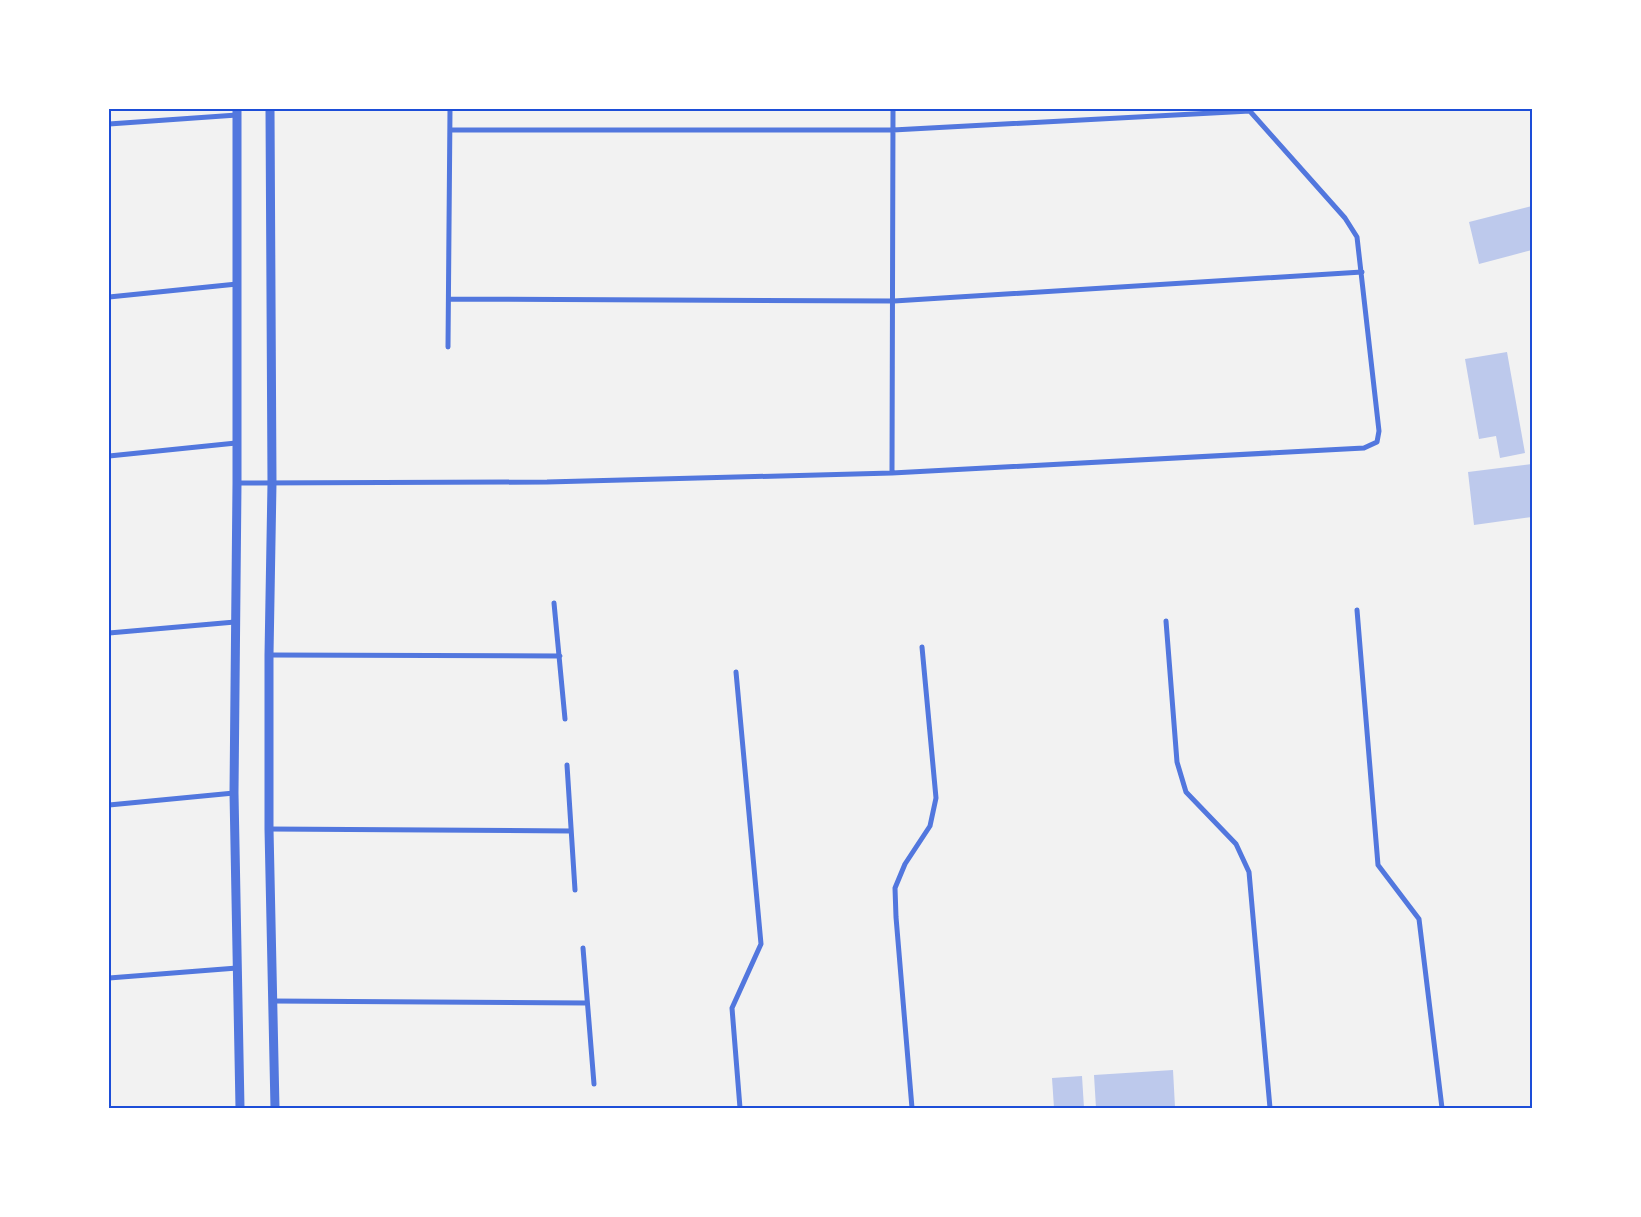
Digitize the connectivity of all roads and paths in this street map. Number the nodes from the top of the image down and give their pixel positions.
1 (270, 109) edge
2 (450, 109) edge
3 (893, 109) edge
4 (1249, 110) edge
5 (237, 112) edge
6 (109, 124) edge
7 (450, 130) junction
8 (893, 130) junction
9 (1362, 272) junction
10 (238, 284) junction
11 (109, 297) edge
12 (449, 299) junction
13 (894, 301) junction
14 (448, 347) dead end
15 (236, 443) junction
16 (109, 456) edge
17 (892, 474) junction
18 (237, 483) junction
19 (272, 484) junction
20 (554, 603) dead end
21 (1357, 610) dead end
22 (1166, 621) dead end
23 (235, 622) junction
24 (109, 633) edge
25 (922, 647) dead end
26 (269, 655) junction
27 (560, 656) junction
28 (736, 672) dead end
29 (565, 718) dead end
30 (567, 765) dead end
31 (234, 793) junction
32 (109, 806) edge
33 (269, 829) junction
34 (571, 831) junction
35 (575, 890) dead end
36 (583, 948) dead end
37 (237, 968) junction
38 (109, 978) edge
39 (272, 1001) junction
40 (587, 1003) junction
41 (594, 1084) dead end
42 (240, 1108) edge
43 (275, 1108) edge
44 (740, 1108) edge
45 (912, 1108) edge
46 (1270, 1108) edge
47 (1442, 1108) edge

1 - 19 street
2 - 7 street
3 - 8 street
4 - 8 street
4 - 9 street
5 - 6 street
5 - 10 street
7 - 8 street
7 - 12 street
8 - 13 street
9 - 13 street
9 - 17 street
10 - 11 street
10 - 15 street
12 - 13 street
12 - 14 street
13 - 17 street
15 - 16 street
15 - 18 street
17 - 19 street
18 - 19 street
18 - 23 street
19 - 26 street
20 - 27 street
21 - 47 street
22 - 46 street
23 - 24 street
23 - 31 street
25 - 45 street
26 - 27 street
26 - 33 street
27 - 29 street
28 - 44 street
30 - 34 street
31 - 32 street
31 - 37 street
33 - 34 street
33 - 39 street
34 - 35 street
36 - 40 street
37 - 38 street
37 - 42 street
39 - 40 street
39 - 43 street
40 - 41 street

